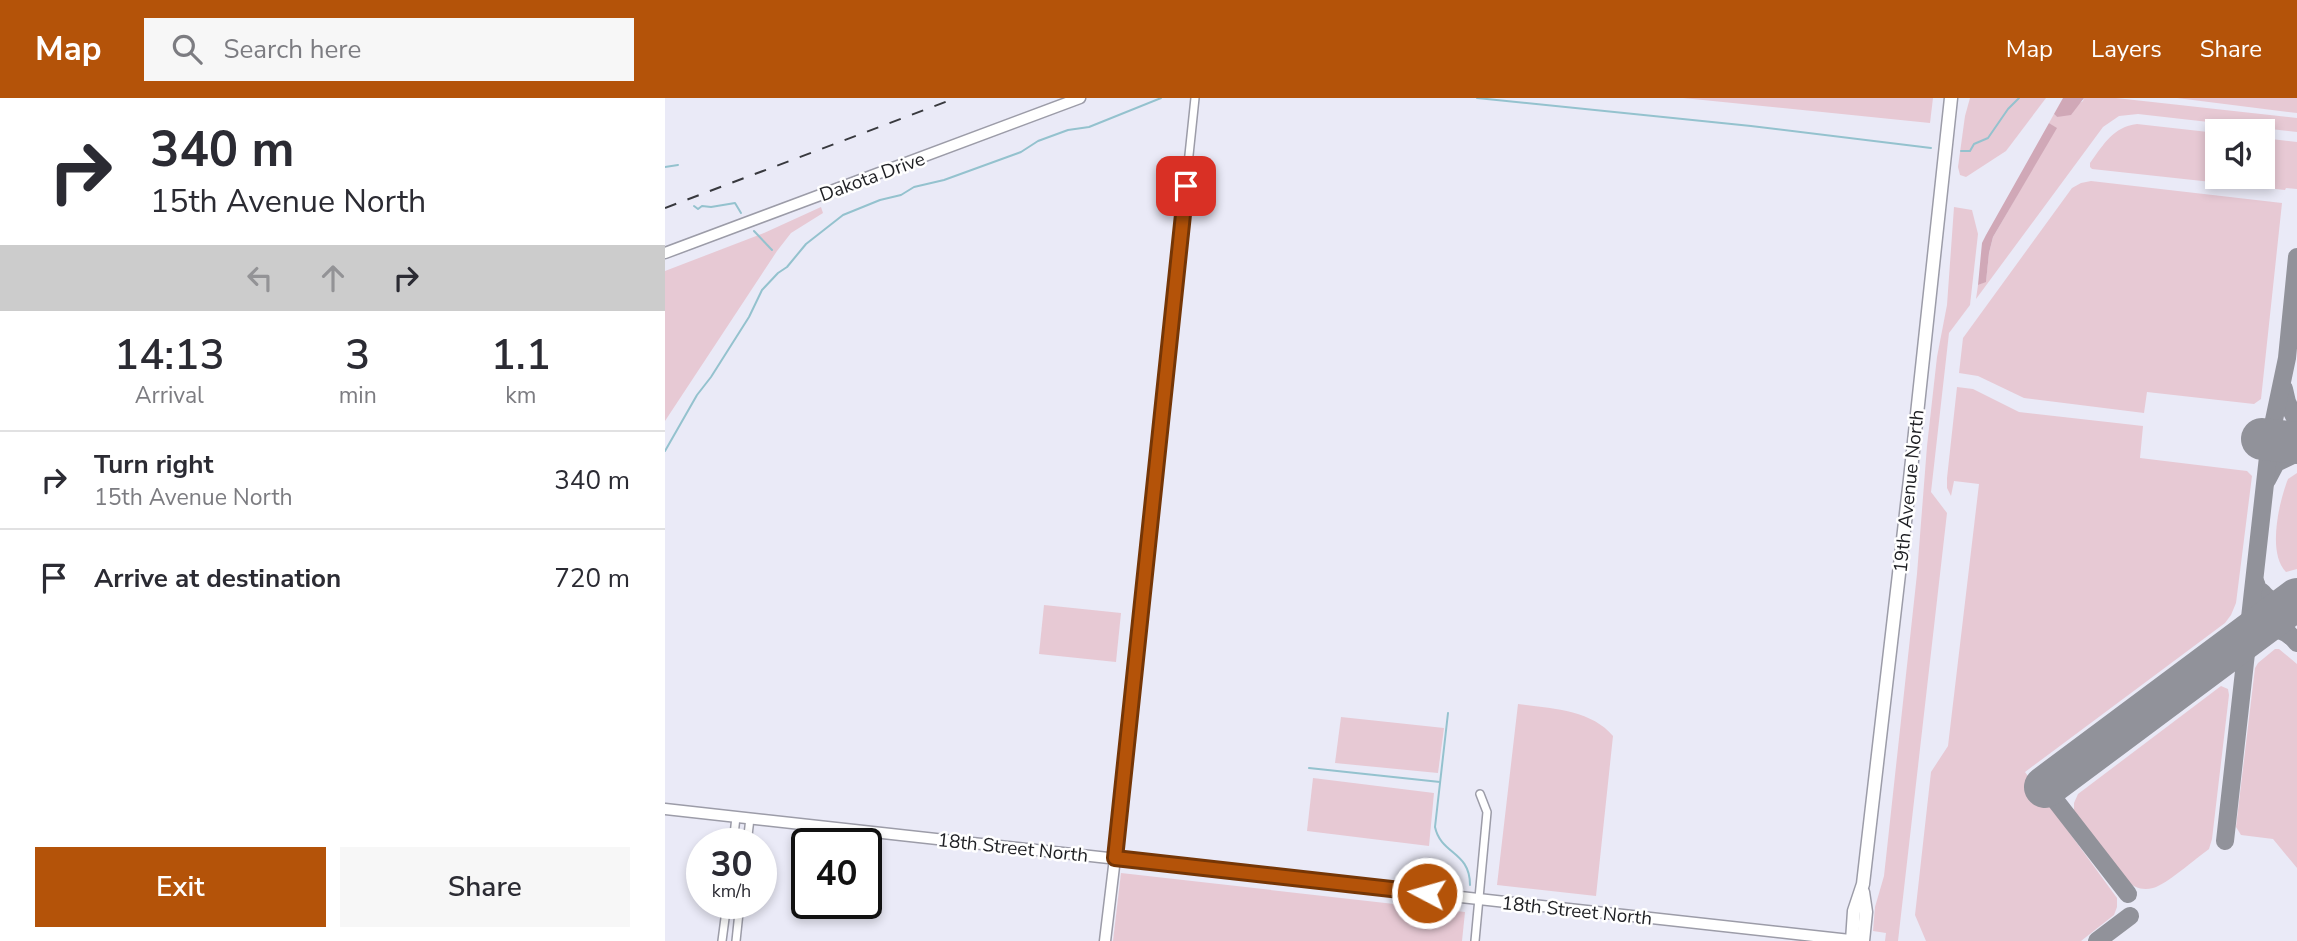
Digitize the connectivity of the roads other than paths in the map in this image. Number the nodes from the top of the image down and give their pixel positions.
1 (1080, 98) edge
2 (1195, 98) edge
3 (1951, 98) edge
4 (665, 253) edge
5 (1480, 794) dead end
6 (665, 809) edge
7 (736, 817) junction
8 (750, 818) junction
9 (735, 828) edge
10 (749, 828) edge
11 (1115, 858) junction
12 (1479, 899) junction
13 (725, 919) edge
14 (738, 919) edge
15 (722, 941) edge
16 (736, 941) edge
17 (1105, 941) edge
18 (1475, 941) edge
19 (1855, 941) edge

1 - 4 street, Dakota Drive
2 - 11 street
3 - 19 main road, 19th Avenue North
5 - 12 street
6 - 7 street, 18th Street North
7 - 8 street, 18th Street North
7 - 9 street
8 - 10 street
8 - 11 street, 18th Street North
11 - 12 street, 18th Street North
11 - 17 street
12 - 18 street
12 - 19 street, 18th Street North
13 - 15 street
14 - 16 street

